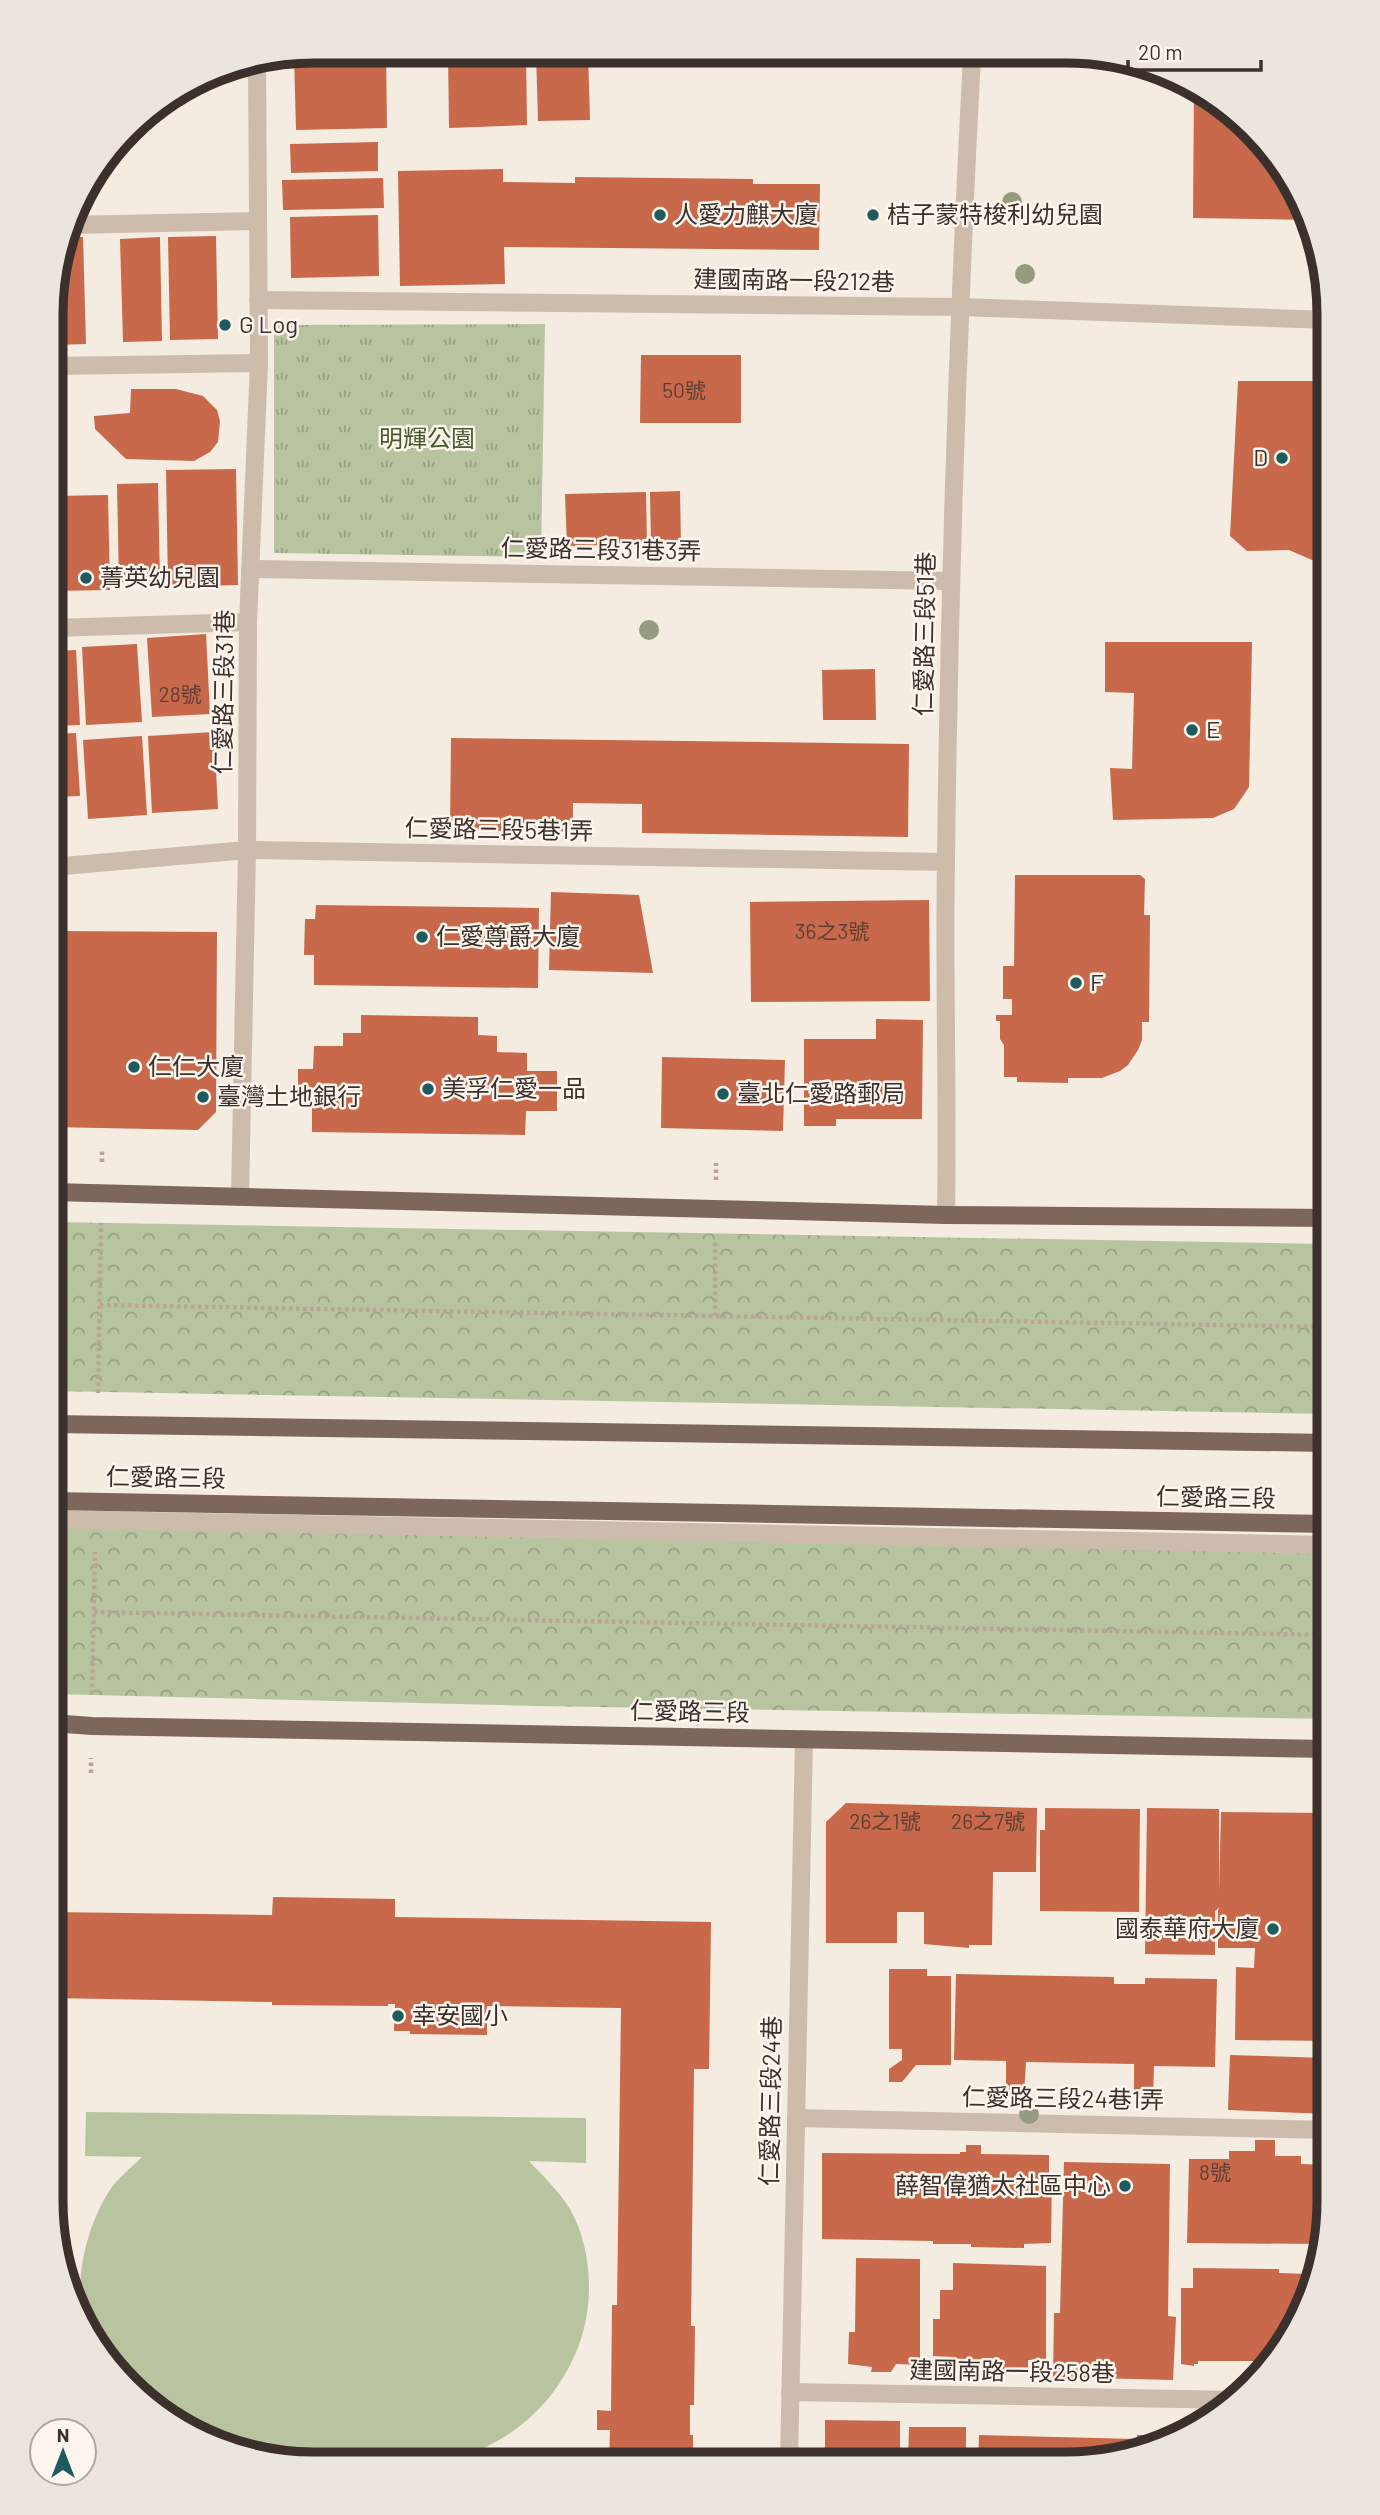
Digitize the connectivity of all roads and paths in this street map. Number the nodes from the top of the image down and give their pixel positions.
1 (972, 63) edge
2 (257, 70) edge
3 (257, 221) junction
4 (79, 225) edge
5 (258, 300) junction
6 (959, 307) junction
7 (1317, 320) edge
8 (259, 363) junction
9 (63, 366) edge
10 (250, 569) junction
11 (950, 581) junction
12 (248, 622) junction
13 (63, 628) edge
14 (247, 850) junction
15 (946, 862) junction
16 (63, 866) edge
17 (102, 1149) dead end
18 (63, 1192) edge
19 (102, 1193) junction
20 (240, 1197) junction
21 (946, 1214) junction
22 (1317, 1218) edge
23 (100, 1305) junction
24 (1317, 1327) edge
25 (63, 1424) edge
26 (97, 1425) junction
27 (1317, 1443) edge
28 (63, 1501) edge
29 (63, 1519) edge
30 (96, 1519) junction
31 (1317, 1524) edge
32 (1317, 1545) edge
33 (94, 1612) junction
34 (1317, 1635) edge
35 (63, 1724) edge
36 (92, 1726) junction
37 (804, 1739) junction
38 (1317, 1749) edge
39 (91, 1773) dead end
40 (796, 2118) junction
41 (1317, 2130) edge
42 (789, 2392) junction
43 (1219, 2400) edge
44 (789, 2452) edge

1 - 6 street, 仁愛路三段51巷
2 - 3 street, 仁愛路三段31巷
3 - 4 street
3 - 5 street, 仁愛路三段31巷
5 - 6 street, 建國南路一段212巷
5 - 8 street, 仁愛路三段31巷
6 - 7 street, 建國南路一段212巷
6 - 11 street, 仁愛路三段51巷
8 - 9 street
8 - 10 street, 仁愛路三段31巷
10 - 11 street, 仁愛路三段31巷3弄
10 - 12 street, 仁愛路三段31巷
11 - 15 street, 仁愛路三段51巷
12 - 13 street
12 - 14 street, 仁愛路三段31巷
14 - 15 street, 仁愛路三段5巷1弄
14 - 16 street, 仁愛路三段5巷1弄
14 - 20 street, 仁愛路三段31巷
15 - 21 street, 仁愛路三段51巷
17 - 19 path
18 - 19 main road
19 - 20 main road
19 - 23 path
20 - 21 main road
21 - 22 main road
23 - 24 path
23 - 26 path
25 - 26 main road
26 - 27 main road
28 - 31 main road, 仁愛路三段
29 - 30 street
30 - 32 street
30 - 33 path
33 - 34 path
33 - 36 path
35 - 36 main road, 仁愛路三段
36 - 37 main road, 仁愛路三段
36 - 39 path
37 - 38 main road, 仁愛路三段
37 - 40 street, 仁愛路三段24巷
40 - 41 street, 仁愛路三段24巷1弄
40 - 42 street, 仁愛路三段24巷
42 - 43 street, 建國南路一段258巷
42 - 44 street, 仁愛路三段24巷

